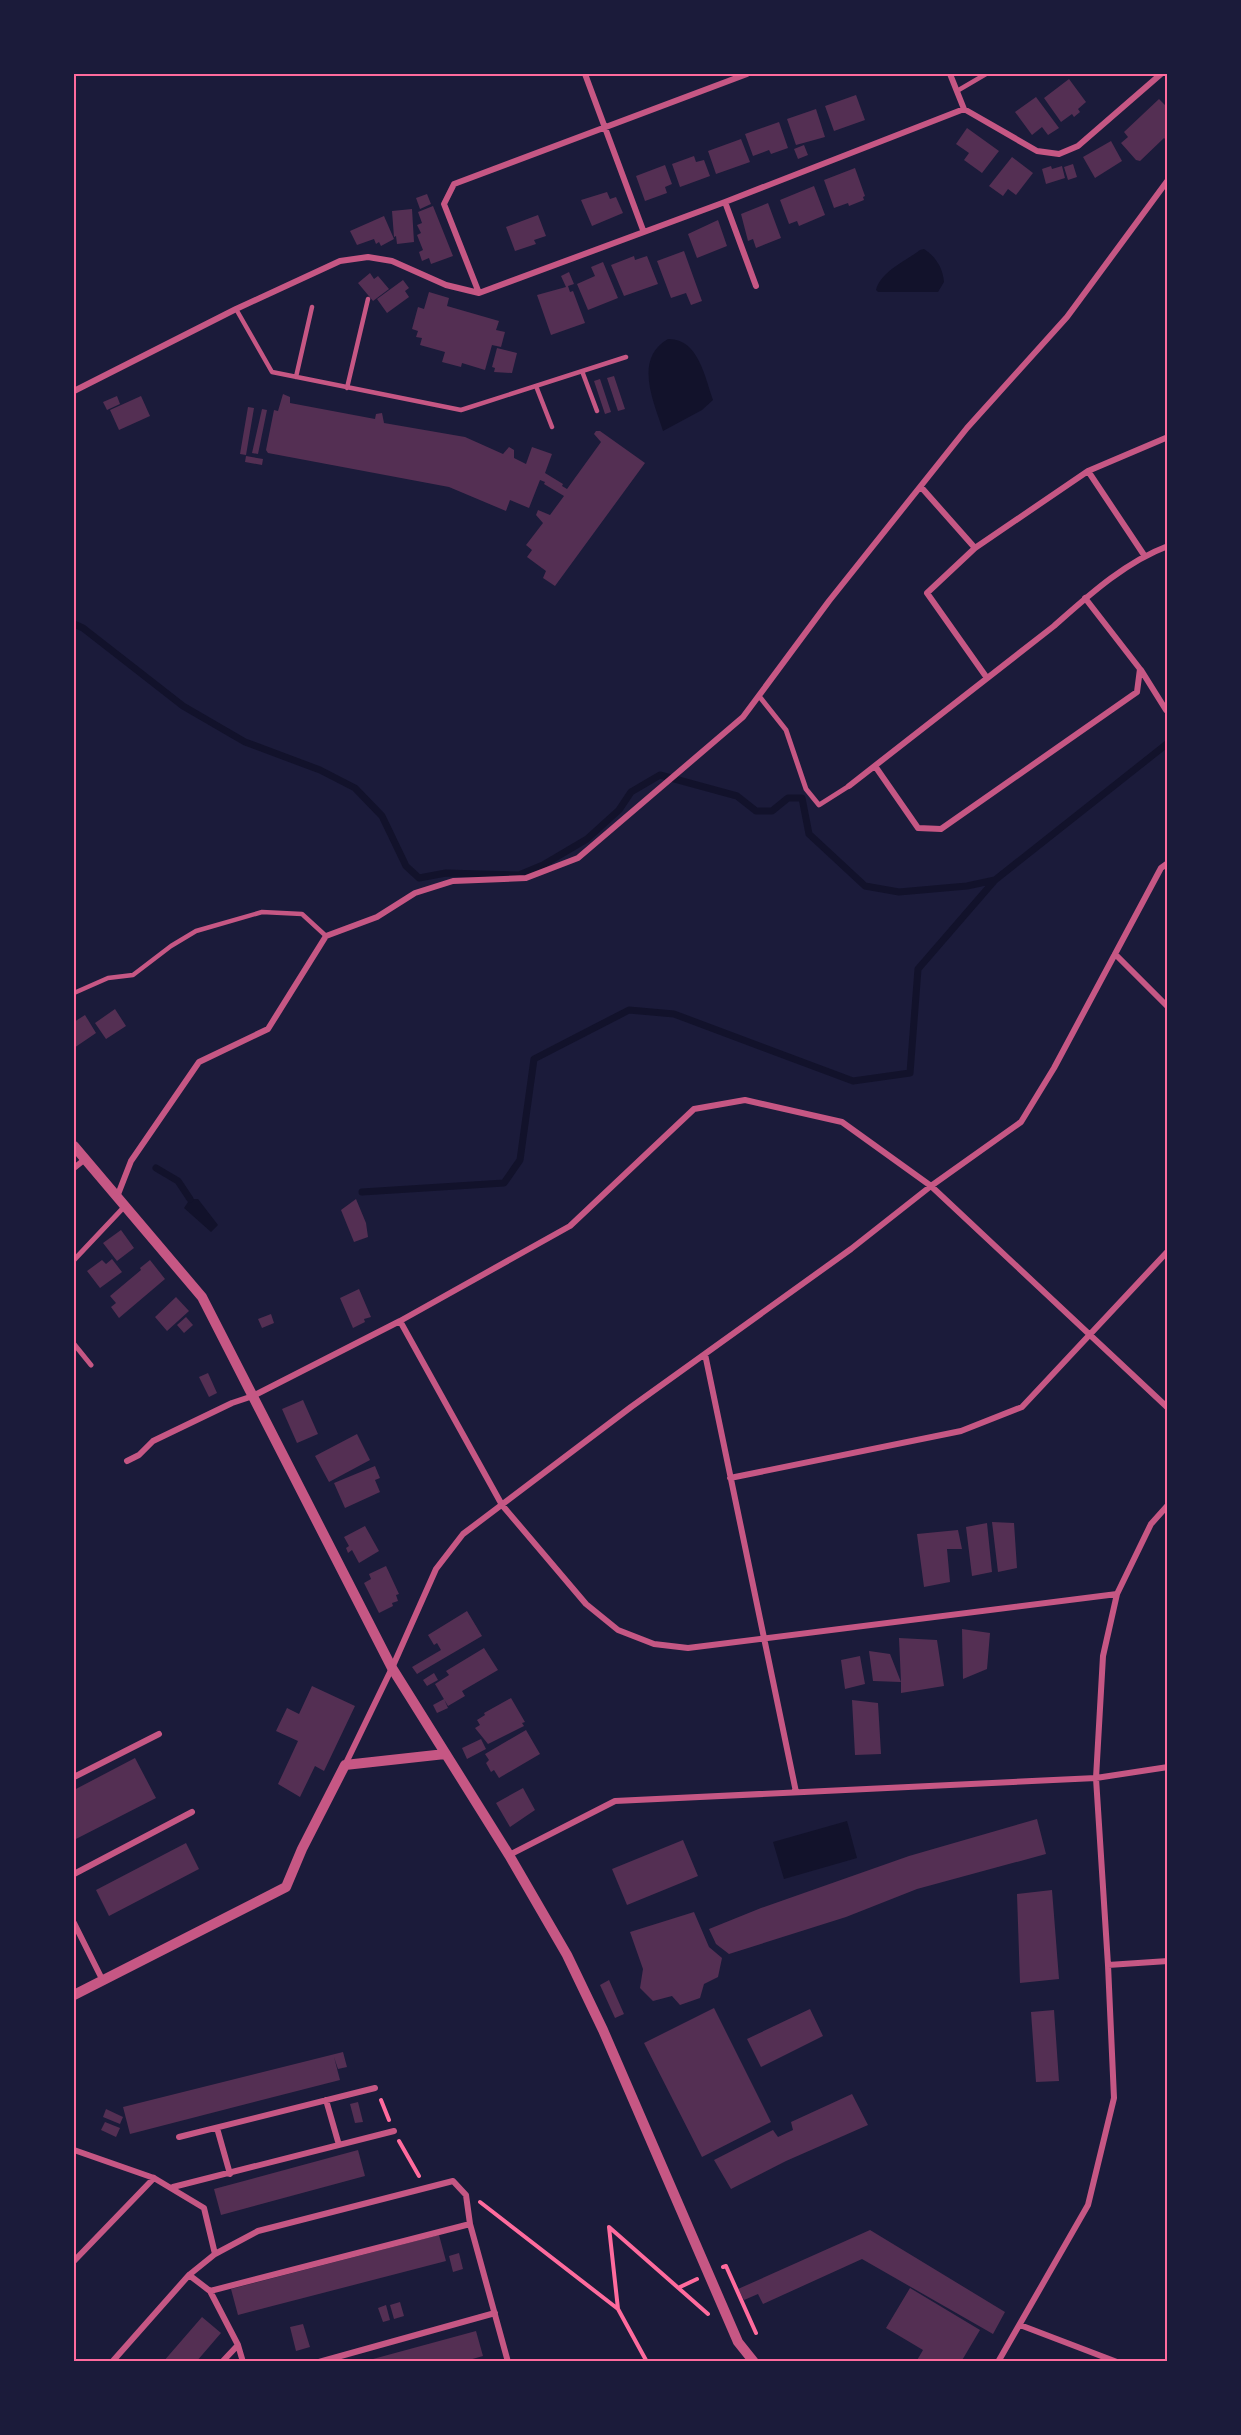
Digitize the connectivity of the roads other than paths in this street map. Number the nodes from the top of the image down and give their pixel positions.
1 (585, 74) edge
2 (747, 74) edge
3 (950, 74) edge
4 (986, 74) edge
5 (1161, 74) edge
6 (1153, 76) edge
7 (957, 91) junction
8 (964, 109) junction
9 (606, 128) junction
10 (1167, 180) edge
11 (725, 202) junction
12 (643, 230) junction
13 (756, 286) dead end
14 (479, 293) junction
15 (368, 299) dead end
16 (312, 307) dead end
17 (236, 309) junction
18 (626, 357) dead end
19 (582, 371) junction
20 (296, 377) junction
21 (536, 386) junction
22 (347, 388) junction
23 (74, 391) edge
24 (597, 411) dead end
25 (552, 427) dead end
26 (1167, 437) edge
27 (1088, 471) junction
28 (921, 487) junction
29 (1167, 546) edge
30 (975, 548) junction
31 (1144, 555) junction
32 (1085, 598) junction
33 (1140, 669) junction
34 (987, 678) junction
35 (759, 696) junction
36 (1166, 710) dead end
37 (875, 766) junction
38 (849, 786) joint
39 (1167, 863) edge
40 (326, 936) junction
41 (1115, 954) junction
42 (74, 993) edge
43 (1167, 1007) edge
44 (74, 1146) edge
45 (84, 1160) junction
46 (74, 1168) edge
47 (931, 1186) junction
48 (117, 1198) junction
49 (124, 1207) junction
50 (1167, 1251) edge
51 (74, 1260) edge
52 (400, 1321) junction
53 (1089, 1334) junction
54 (74, 1344) edge
55 (705, 1354) junction
56 (91, 1365) dead end
57 (253, 1396) junction
58 (1167, 1408) edge
59 (127, 1461) dead end
60 (730, 1478) junction
61 (502, 1505) junction
62 (1167, 1505) edge
63 (1117, 1593) junction
64 (763, 1638) junction
65 (392, 1668) junction
66 (159, 1734) dead end
67 (445, 1754) junction
68 (345, 1765) junction
69 (1167, 1767) edge
70 (74, 1777) edge
71 (1096, 1778) junction
72 (796, 1792) junction
73 (192, 1812) dead end
74 (509, 1855) junction
75 (74, 1874) edge
76 (74, 1923) edge
77 (1167, 1961) edge
78 (1108, 1965) junction
79 (103, 1981) junction
80 (74, 1995) edge
81 (375, 2088) dead end
82 (326, 2100) junction
83 (217, 2128) junction
84 (394, 2131) dead end
85 (179, 2137) dead end
86 (339, 2145) junction
87 (74, 2150) edge
88 (230, 2174) junction
89 (154, 2178) junction
90 (173, 2187) junction
91 (470, 2224) junction
92 (215, 2254) junction
93 (74, 2261) edge
94 (189, 2275) junction
95 (210, 2291) junction
96 (495, 2313) junction
97 (1020, 2325) junction
98 (238, 2345) junction
99 (111, 2361) edge
100 (222, 2361) edge
101 (243, 2361) edge
102 (319, 2361) edge
103 (508, 2361) edge
104 (754, 2361) edge
105 (998, 2361) edge
106 (1117, 2361) edge

1 - 9 street
2 - 9 street
3 - 7 street
4 - 7 lane
5 - 6 street
6 - 8 street
7 - 8 street
8 - 11 street
9 - 12 street
9 - 14 street
10 - 28 street
11 - 12 street
11 - 13 street
12 - 14 street
14 - 17 street
15 - 22 lane
16 - 20 lane
17 - 20 lane
17 - 23 street
18 - 19 lane
19 - 21 lane
19 - 24 lane
20 - 22 lane
21 - 22 lane
21 - 25 lane
26 - 27 street
27 - 30 street
27 - 31 street
28 - 30 street
28 - 35 street
29 - 31 street
30 - 34 street
31 - 32 street
32 - 33 street
32 - 34 street
33 - 36 street
33 - 37 street
34 - 37 street
35 - 38 street
35 - 40 street
37 - 38 street
39 - 41 street
40 - 42 lane
40 - 48 street
41 - 43 street
41 - 47 street
44 - 45 street
45 - 46 street
45 - 48 street
47 - 52 street
47 - 53 street
47 - 55 street
48 - 49 street
49 - 51 street
49 - 57 street
50 - 53 street
52 - 57 street
52 - 61 street
53 - 58 street
53 - 60 street
54 - 56 street
55 - 60 street
55 - 61 street
57 - 59 street
57 - 65 street
60 - 64 street
61 - 64 street
61 - 65 street
62 - 63 street
63 - 64 street
63 - 71 street
64 - 72 street
65 - 67 street
65 - 68 street
66 - 70 street
67 - 68 street
67 - 74 street
68 - 79 street
69 - 71 street
71 - 72 street
71 - 78 street
72 - 74 street
73 - 75 street
74 - 104 street
76 - 79 street
77 - 78 street
78 - 97 street
79 - 80 street
81 - 82 street
82 - 83 street
82 - 86 street
83 - 85 street
83 - 88 street
84 - 86 street
86 - 88 street
87 - 89 street
88 - 90 street
89 - 90 street
89 - 93 street
90 - 92 street
91 - 92 street
91 - 95 street
91 - 96 street
92 - 94 street
94 - 95 street
94 - 99 street
95 - 98 street
96 - 102 street
96 - 103 street
97 - 105 street
97 - 106 street
98 - 100 street
98 - 101 street

